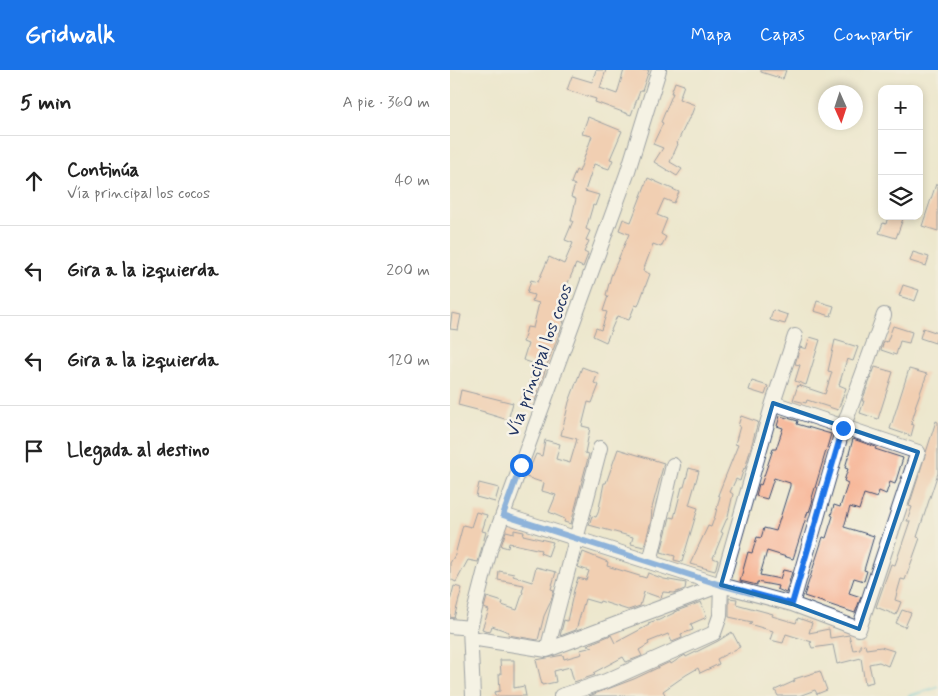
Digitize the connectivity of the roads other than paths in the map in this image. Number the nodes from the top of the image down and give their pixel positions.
1 (659, 70) edge
2 (884, 315) dead end
3 (795, 336) dead end
4 (773, 403) junction
5 (843, 428) junction
6 (600, 448) dead end
7 (673, 465) dead end
8 (503, 515) junction
9 (575, 539) junction
10 (650, 562) junction
11 (721, 585) junction
12 (792, 604) junction
13 (450, 626) edge
14 (470, 633) junction
15 (547, 650) junction
16 (473, 696) edge
17 (561, 696) edge

1 - 8 street, Vía principal los cocos
2 - 5 street
3 - 4 street
4 - 5 street
4 - 11 street
5 - 12 street
5 - 12 street
6 - 9 street
7 - 10 street
8 - 9 street
8 - 14 street, Vía principal los cocos
9 - 10 street
9 - 15 street
10 - 11 street
11 - 12 street
11 - 15 street
11 - 17 street
13 - 14 street
14 - 15 street
14 - 16 street, Vía principal los cocos

